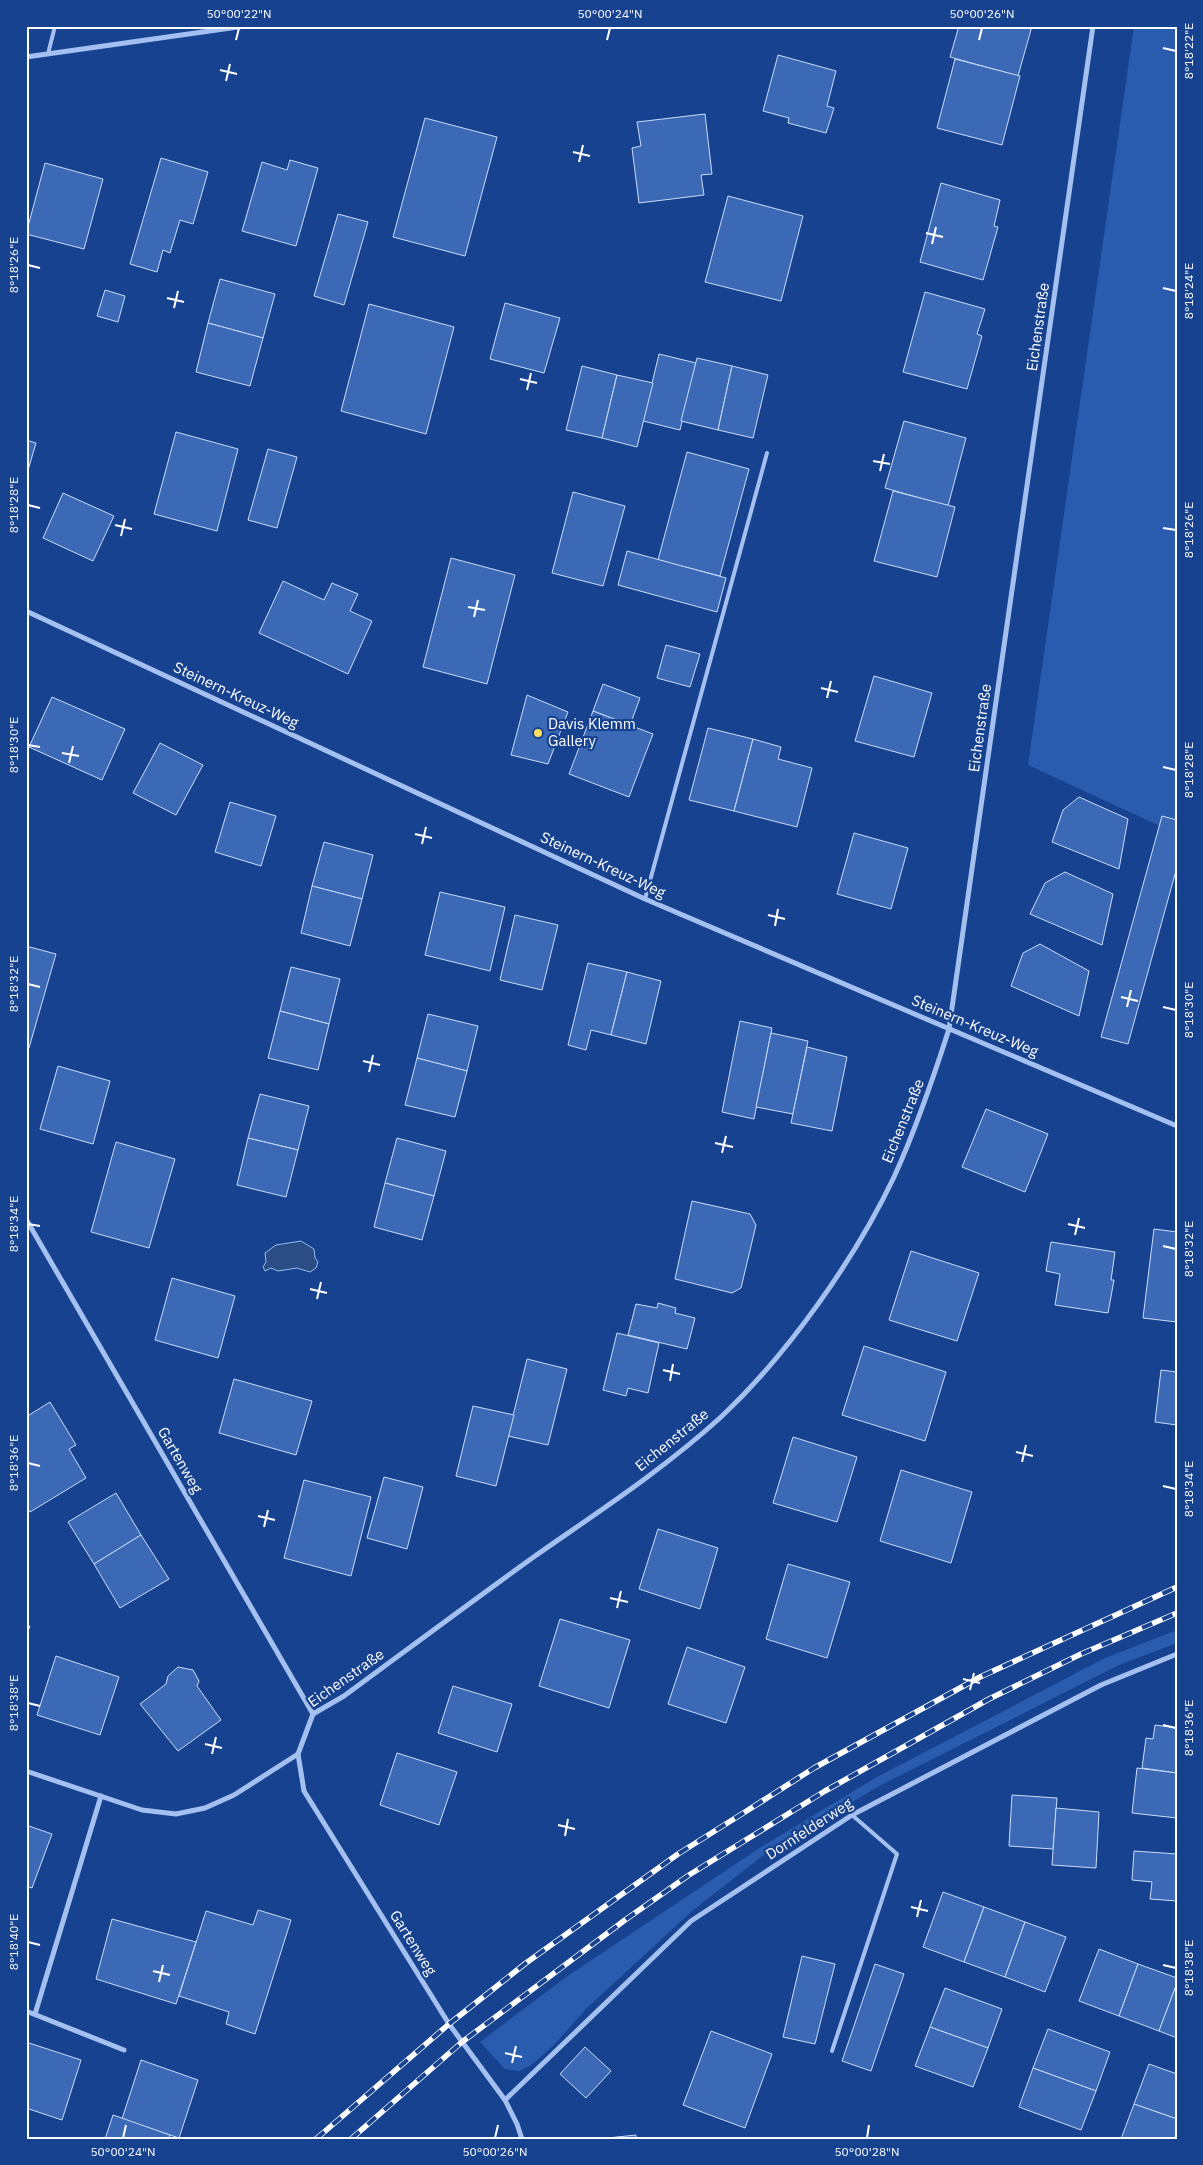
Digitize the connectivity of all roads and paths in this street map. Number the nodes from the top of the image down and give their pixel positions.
1 (55, 26) edge
2 (244, 26) edge
3 (1093, 26) edge
4 (48, 54) junction
5 (26, 57) edge
6 (767, 453) dead end
7 (26, 611) edge
8 (645, 899) junction
9 (949, 1029) junction
10 (1177, 1126) edge
11 (26, 1219) edge
12 (1177, 1654) edge
13 (313, 1714) junction
14 (298, 1754) junction
15 (26, 1771) edge
16 (100, 1796) junction
17 (852, 1815) junction
18 (26, 2011) edge
19 (35, 2014) junction
20 (124, 2050) dead end
21 (832, 2051) dead end
22 (505, 2100) junction
23 (522, 2139) edge

1 - 4 lane
2 - 4 street
3 - 9 street, Eichenstraße
4 - 5 street
6 - 8 lane
7 - 8 street, Steinern-Kreuz-Weg
8 - 9 street, Steinern-Kreuz-Weg
9 - 10 street, Steinern-Kreuz-Weg
9 - 13 street, Eichenstraße
11 - 13 street, Gartenweg
12 - 17 street, Dornfelderweg
13 - 14 street, Eichenstraße
14 - 16 street
14 - 22 street, Gartenweg
15 - 16 street
16 - 19 street
17 - 21 lane
17 - 22 street, Dornfelderweg
18 - 19 street
19 - 20 street
22 - 23 street, Gartenweg

